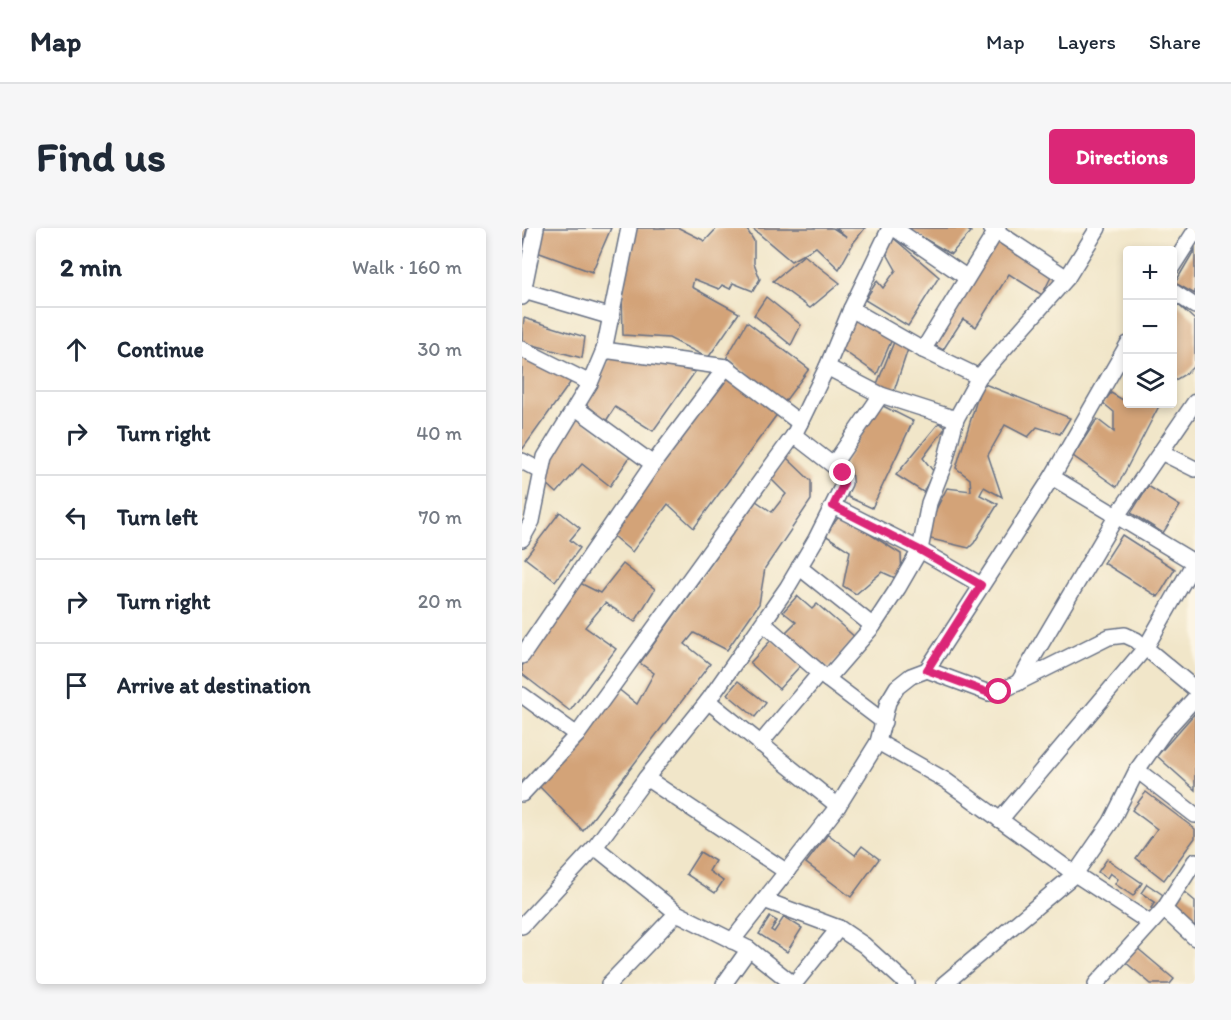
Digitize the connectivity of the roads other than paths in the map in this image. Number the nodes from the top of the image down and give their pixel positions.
1 (536, 228) edge
2 (629, 228) edge
3 (892, 228) edge
4 (1098, 228) edge
5 (995, 229) edge
6 (1195, 231) edge
7 (1177, 260) edge
8 (966, 277) junction
9 (1067, 278) junction
10 (523, 294) edge
11 (1177, 294) edge
12 (1195, 306) edge
13 (851, 309) junction
14 (612, 317) junction
15 (522, 349) edge
16 (604, 350) junction
17 (923, 350) junction
18 (1123, 353) edge
19 (726, 367) junction
20 (827, 367) junction
21 (980, 377) junction
22 (590, 383) junction
23 (881, 395) junction
24 (1194, 407) edge
25 (576, 408) junction
26 (956, 419) junction
27 (797, 429) junction
28 (1161, 452) junction
29 (522, 462) edge
30 (653, 464) junction
31 (833, 465) junction
32 (1195, 469) edge
33 (541, 471) junction
34 (1052, 477) junction
35 (538, 495) junction
36 (522, 498) edge
37 (833, 506) junction
38 (1116, 517) junction
39 (522, 539) edge
40 (920, 550) junction
41 (1194, 562) edge
42 (799, 567) junction
43 (981, 585) junction
44 (764, 624) junction
45 (873, 626) junction
46 (1146, 647) junction
47 (522, 656) edge
48 (927, 670) junction
49 (824, 676) junction
50 (1018, 683) junction
51 (1195, 689) edge
52 (522, 695) edge
53 (1195, 698) edge
54 (708, 701) junction
55 (884, 722) junction
56 (577, 735) junction
57 (878, 742) junction
58 (760, 744) junction
59 (1137, 770) junction
60 (646, 778) junction
61 (522, 794) edge
62 (838, 806) junction
63 (1195, 815) edge
64 (1000, 820) junction
65 (595, 847) junction
66 (1195, 861) edge
67 (787, 872) junction
68 (1075, 874) junction
69 (764, 900) junction
70 (1164, 909) junction
71 (677, 912) junction
72 (1150, 923) junction
73 (522, 926) edge
74 (839, 928) junction
75 (1195, 938) edge
76 (732, 941) junction
77 (749, 949) junction
78 (609, 984) edge
79 (724, 984) edge
80 (794, 984) edge
81 (907, 984) edge
82 (944, 984) edge
83 (1096, 984) edge

1 - 10 street
2 - 14 street
3 - 8 street
3 - 13 street
4 - 9 street
5 - 8 street
5 - 9 street
6 - 7 street
8 - 17 street
9 - 21 street
10 - 14 street
11 - 12 street
13 - 17 street
13 - 20 street
14 - 16 street
15 - 22 street
16 - 19 street
16 - 22 street
17 - 21 street
18 - 34 street
19 - 27 street
19 - 30 street
20 - 23 street
20 - 27 street
21 - 26 street
22 - 25 street
23 - 26 street
23 - 31 street
24 - 28 street
25 - 30 street
25 - 33 street
26 - 40 street
27 - 31 street
27 - 56 street
28 - 32 street
28 - 38 street
29 - 33 street
30 - 47 street
31 - 37 street
33 - 35 street
34 - 38 street
34 - 43 street
35 - 36 street
35 - 39 street
37 - 40 street
37 - 42 street
38 - 41 street
38 - 50 street
40 - 43 street
40 - 45 street
41 - 46 street
42 - 44 street
42 - 45 street
43 - 48 street
44 - 49 street
44 - 54 street
45 - 49 street
46 - 50 street
46 - 51 street
46 - 64 street
48 - 50 street
48 - 55 street
49 - 55 street
49 - 58 street
52 - 56 street
53 - 59 street
54 - 58 street
54 - 60 street
55 - 57 street
56 - 61 street
57 - 62 street
57 - 64 street
58 - 62 street
59 - 63 street
59 - 68 street
60 - 65 street
60 - 67 street
62 - 67 street
64 - 68 street
65 - 71 street
65 - 73 street
66 - 70 street
67 - 69 street
68 - 72 street
68 - 82 street
69 - 74 street
69 - 76 street
70 - 72 street
70 - 75 street
71 - 76 street
71 - 78 street
72 - 83 street
74 - 80 street
74 - 81 street
76 - 77 street
77 - 79 street
77 - 80 street

